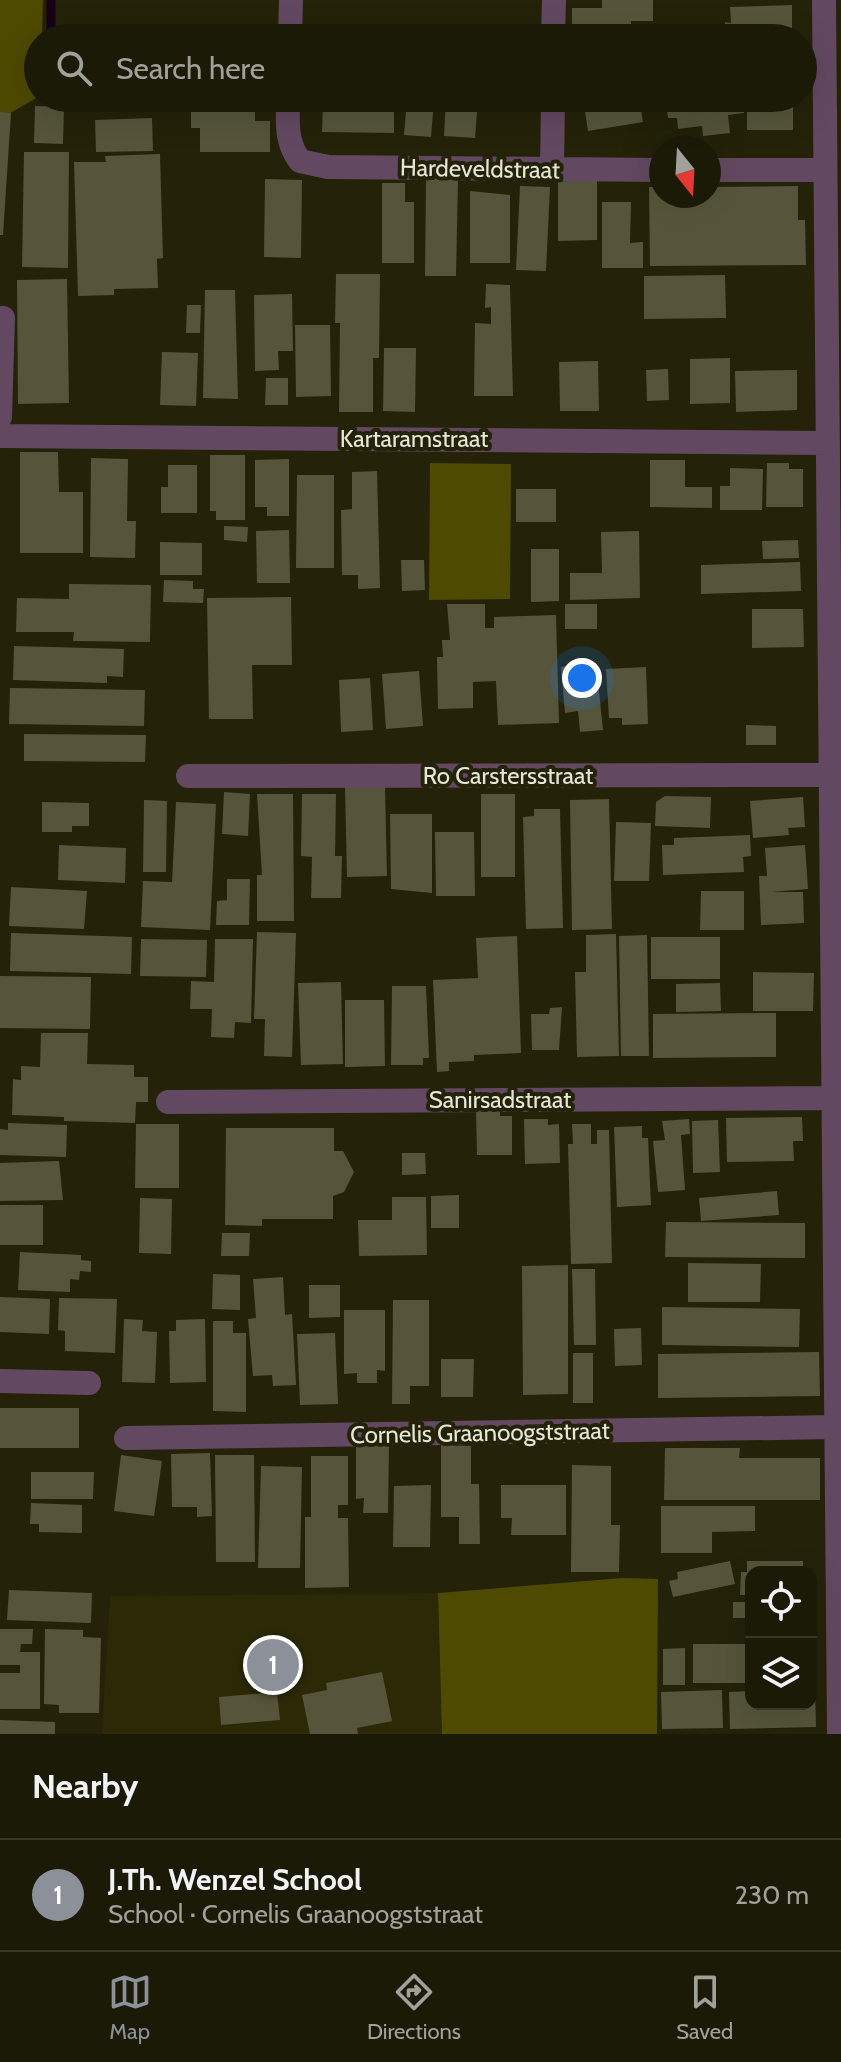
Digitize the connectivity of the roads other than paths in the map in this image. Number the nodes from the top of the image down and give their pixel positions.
1 (291, 0) edge
2 (554, 0) edge
3 (824, 0) edge
4 (290, 24) edge
5 (553, 24) edge
6 (288, 112) edge
7 (553, 112) edge
8 (552, 170) junction
9 (649, 170) edge
10 (721, 170) edge
11 (825, 170) junction
12 (3, 318) dead end
13 (0, 417) edge
14 (0, 436) edge
15 (828, 443) junction
16 (829, 775) junction
17 (188, 776) dead end
18 (832, 1098) junction
19 (168, 1102) dead end
20 (0, 1381) edge
21 (89, 1383) dead end
22 (835, 1427) junction
23 (126, 1438) dead end
24 (839, 1734) edge

1 - 4 street
2 - 5 street
3 - 11 street
6 - 8 street, Hardeveldstraat
7 - 8 street
8 - 9 street, Hardeveldstraat
10 - 11 street
11 - 15 street
12 - 13 street
14 - 15 street, Kartaramstraat
15 - 16 street
16 - 17 street, Ro Carstersstraat
16 - 18 street
18 - 19 street, Sanirsadstraat
18 - 22 street
20 - 21 street
22 - 23 street, Cornelis Graanoogststraat
22 - 24 street

